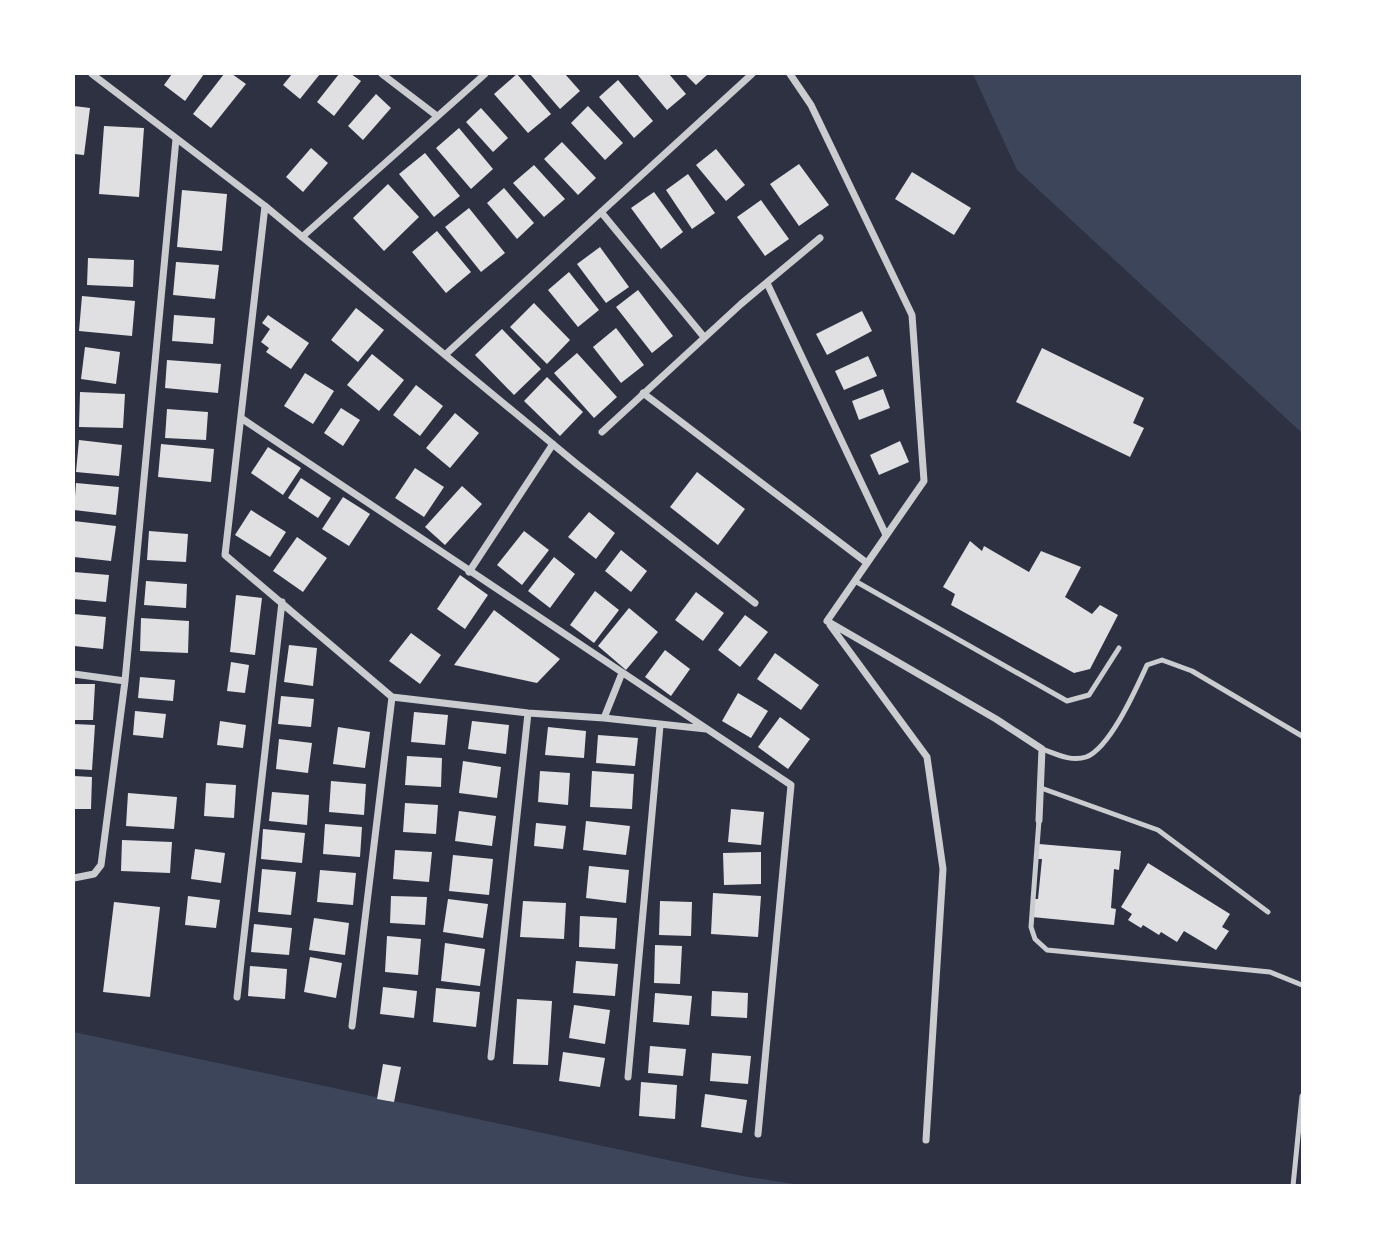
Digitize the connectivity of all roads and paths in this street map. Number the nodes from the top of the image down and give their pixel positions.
1 (92, 74) edge
2 (382, 74) edge
3 (485, 74) edge
4 (752, 74) edge
5 (790, 74) edge
6 (437, 116) junction
7 (176, 139) junction
8 (265, 206) junction
9 (601, 212) junction
10 (302, 237) junction
11 (820, 238) dead end
12 (767, 283) junction
13 (704, 337) junction
14 (446, 354) junction
15 (643, 393) junction
16 (241, 418) junction
17 (602, 432) dead end
18 (553, 444) junction
19 (887, 535) junction
20 (867, 563) junction
21 (469, 572) junction
22 (855, 581) junction
23 (282, 602) junction
24 (755, 603) dead end
25 (827, 621) junction
26 (1119, 648) dead end
27 (622, 673) junction
28 (74, 674) edge
29 (125, 681) junction
30 (392, 697) junction
31 (528, 713) junction
32 (604, 718) junction
33 (660, 726) junction
34 (706, 729) junction
35 (1303, 736) edge
36 (1042, 749) junction
37 (1041, 788) junction
38 (1039, 820) joint
39 (74, 878) edge
40 (1268, 912) dead end
41 (1303, 985) edge
42 (237, 996) dead end
43 (352, 1026) dead end
44 (491, 1057) dead end
45 (628, 1077) dead end
46 (1303, 1096) edge
47 (758, 1135) dead end
48 (926, 1140) dead end
49 (1293, 1185) edge

1 - 7 street
2 - 6 street
3 - 6 street
4 - 9 street
5 - 19 street
6 - 10 street
7 - 8 street
7 - 29 street
8 - 10 street
8 - 16 street
9 - 13 street
9 - 14 street
10 - 14 street
11 - 12 street
12 - 13 street
12 - 19 street
13 - 15 street
14 - 18 street
15 - 17 street
15 - 20 street
16 - 21 street
16 - 23 street
18 - 21 street
18 - 24 street
19 - 20 street
20 - 22 street
21 - 27 street
22 - 25 street
22 - 26 lane
23 - 30 street
23 - 42 street
25 - 36 street
25 - 48 street
27 - 32 street
27 - 34 street
28 - 29 street
29 - 39 street
30 - 31 street
30 - 43 street
31 - 32 street
31 - 44 street
32 - 33 street
33 - 34 street
33 - 45 street
34 - 47 street
35 - 36 lane
36 - 37 street
37 - 38 street
37 - 40 lane
38 - 41 lane
46 - 49 lane

